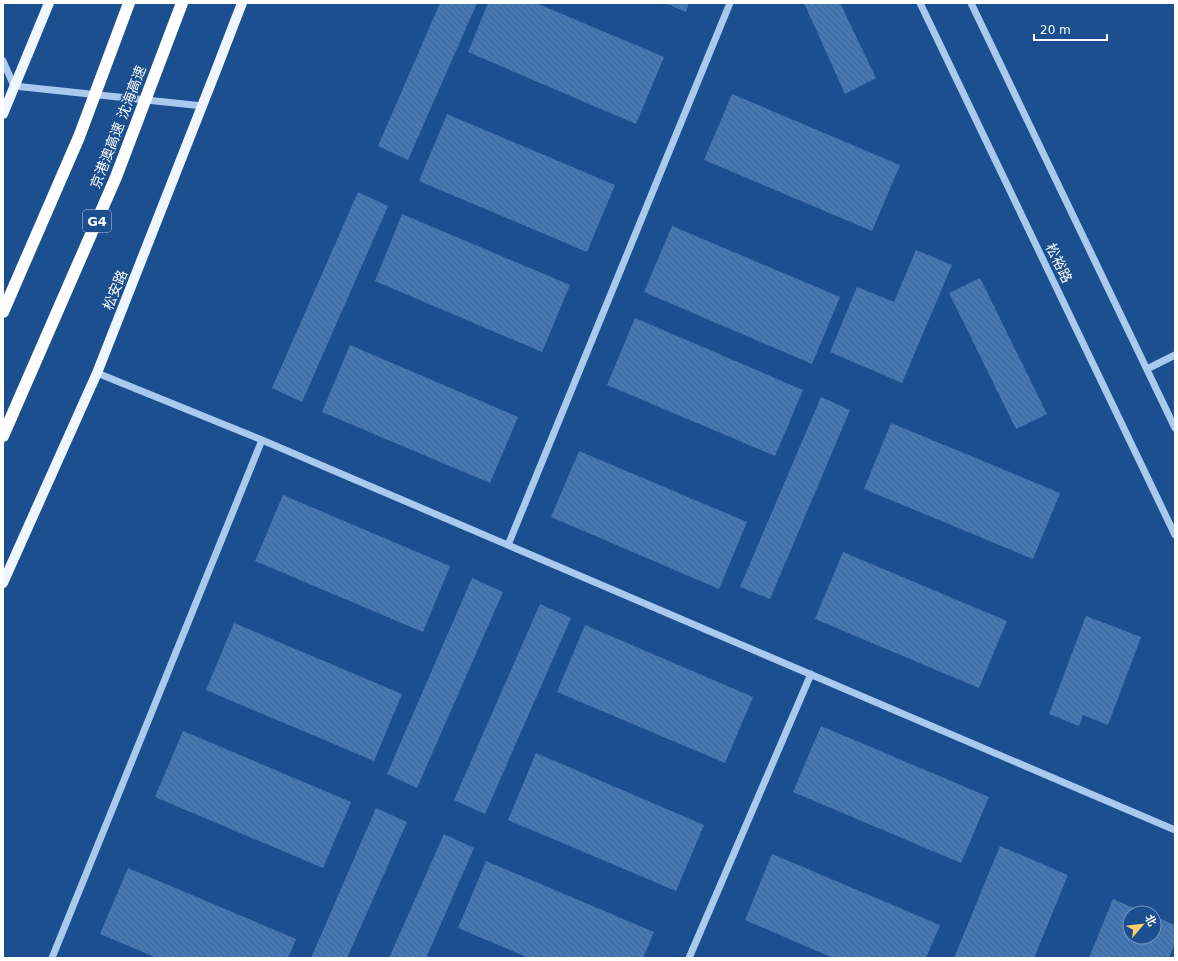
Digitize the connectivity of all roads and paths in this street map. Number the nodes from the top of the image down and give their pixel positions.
1 (49, 3) edge
2 (129, 3) edge
3 (182, 3) edge
4 (242, 3) edge
5 (730, 3) edge
6 (920, 3) edge
7 (971, 3) edge
8 (3, 61) edge
9 (14, 86) junction
10 (203, 106) junction
11 (3, 114) edge
12 (3, 312) edge
13 (1175, 355) edge
14 (1147, 369) junction
15 (97, 373) junction
16 (1175, 428) edge
17 (3, 436) edge
18 (262, 440) junction
19 (1175, 535) edge
20 (508, 545) junction
21 (3, 583) edge
22 (811, 674) junction
23 (1175, 830) edge
24 (55, 957) edge
25 (689, 958) edge

1 - 9 main road
2 - 12 highway, bridge
3 - 17 highway, 京港澳高速 沈海高速 / G4, bridge
4 - 10 main road, 松安路
5 - 20 street
6 - 19 street, 松裕路
7 - 14 street
8 - 9 street
9 - 10 street
9 - 11 main road
10 - 15 main road, 松安路
13 - 14 street
14 - 16 street
15 - 18 street
15 - 21 main road, 松安路
18 - 20 street
18 - 24 street
20 - 22 street
22 - 23 street
22 - 25 street

